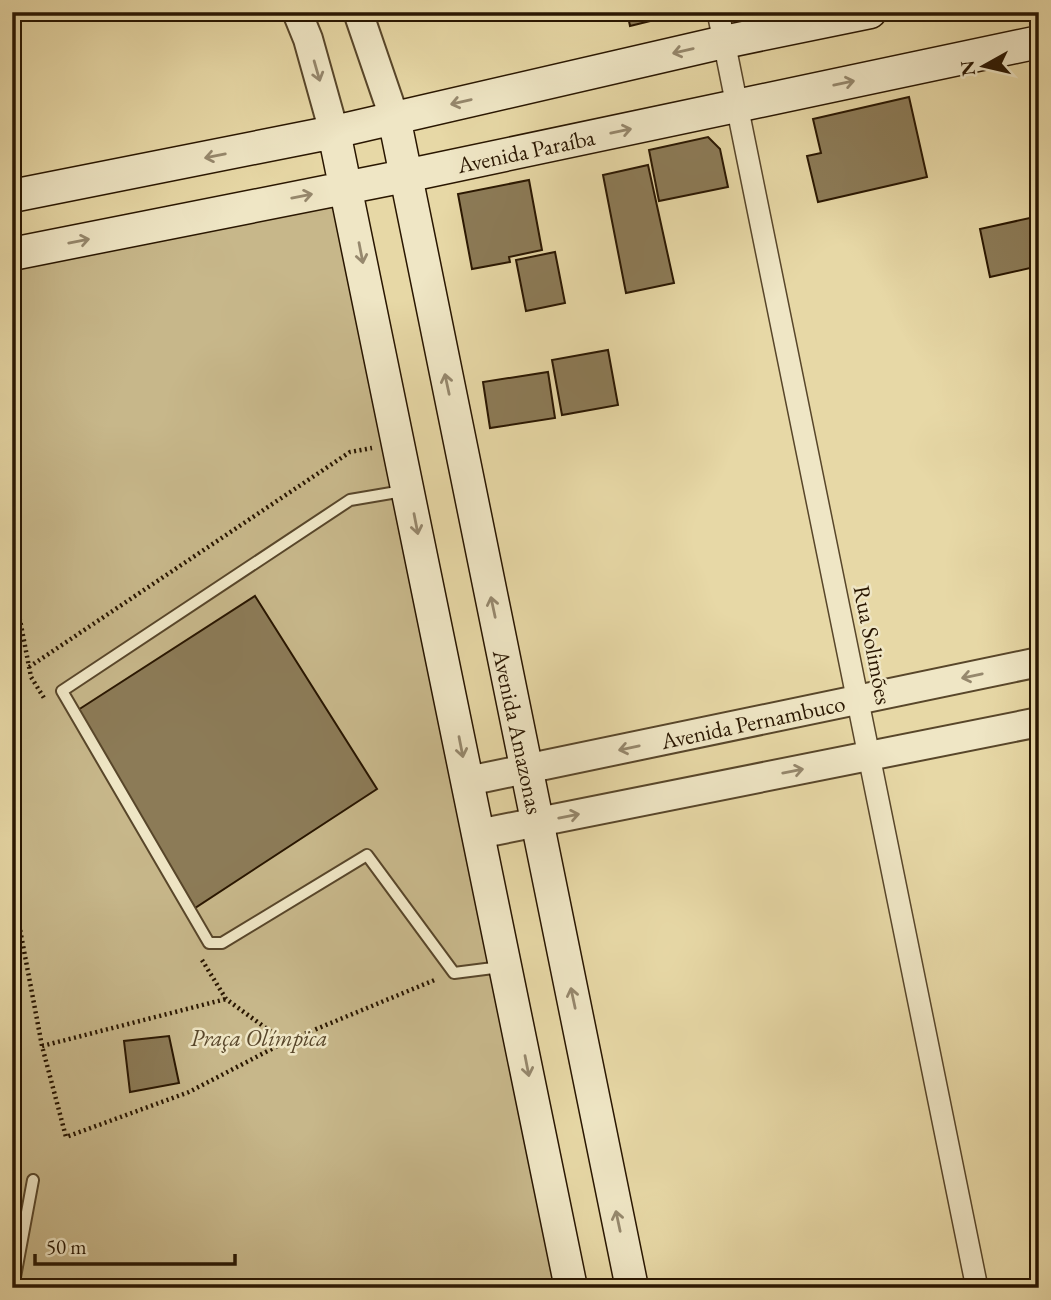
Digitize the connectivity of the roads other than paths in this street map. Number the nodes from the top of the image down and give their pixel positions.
1 (297, 12) edge
2 (358, 12) edge
3 (870, 12) edge
4 (721, 27) edge
5 (1039, 42) edge
6 (737, 106) junction
7 (394, 117) junction
8 (334, 132) junction
9 (405, 176) junction
10 (347, 187) junction
11 (12, 196) edge
12 (12, 254) edge
13 (409, 490) junction
14 (1039, 662) edge
15 (857, 700) junction
16 (1039, 722) edge
17 (869, 756) junction
18 (526, 769) junction
19 (468, 781) junction
20 (537, 822) junction
21 (478, 834) junction
22 (507, 966) junction
23 (33, 1180) dead end
24 (13, 1288) edge
25 (571, 1288) edge
26 (632, 1288) edge
27 (977, 1288) edge

1 -> 8 street
2 - 7 street
3 - 4 main road
4 - 6 street, Rua Solimões
4 -> 7 main road
6 -> 5 main road, Avenida Paraíba
9 -> 6 main road, Avenida Paraíba
6 - 15 street, Rua Solimões
7 - 8 main road
7 - 9 main road, Avenida Amazonas
8 - 10 main road
8 -> 11 main road
9 - 10 main road, Avenida Paraíba
18 -> 9 main road, Avenida Amazonas
12 -> 10 main road, Avenida Paraíba
10 -> 13 main road
13 -> 19 main road
13 - 22 lane
14 -> 15 street, Avenida Pernambuco
15 - 17 street, Rua Solimões
15 -> 18 street, Avenida Pernambuco
16 - 17 street
20 -> 17 street
17 - 27 street, Rua Solimões
18 - 19 street, Avenida Pernambuco
18 - 20 main road, Avenida Amazonas
19 - 21 main road
20 - 21 street
26 -> 20 main road, Avenida Amazonas
21 - 22 main road
22 -> 25 main road
23 - 24 lane

